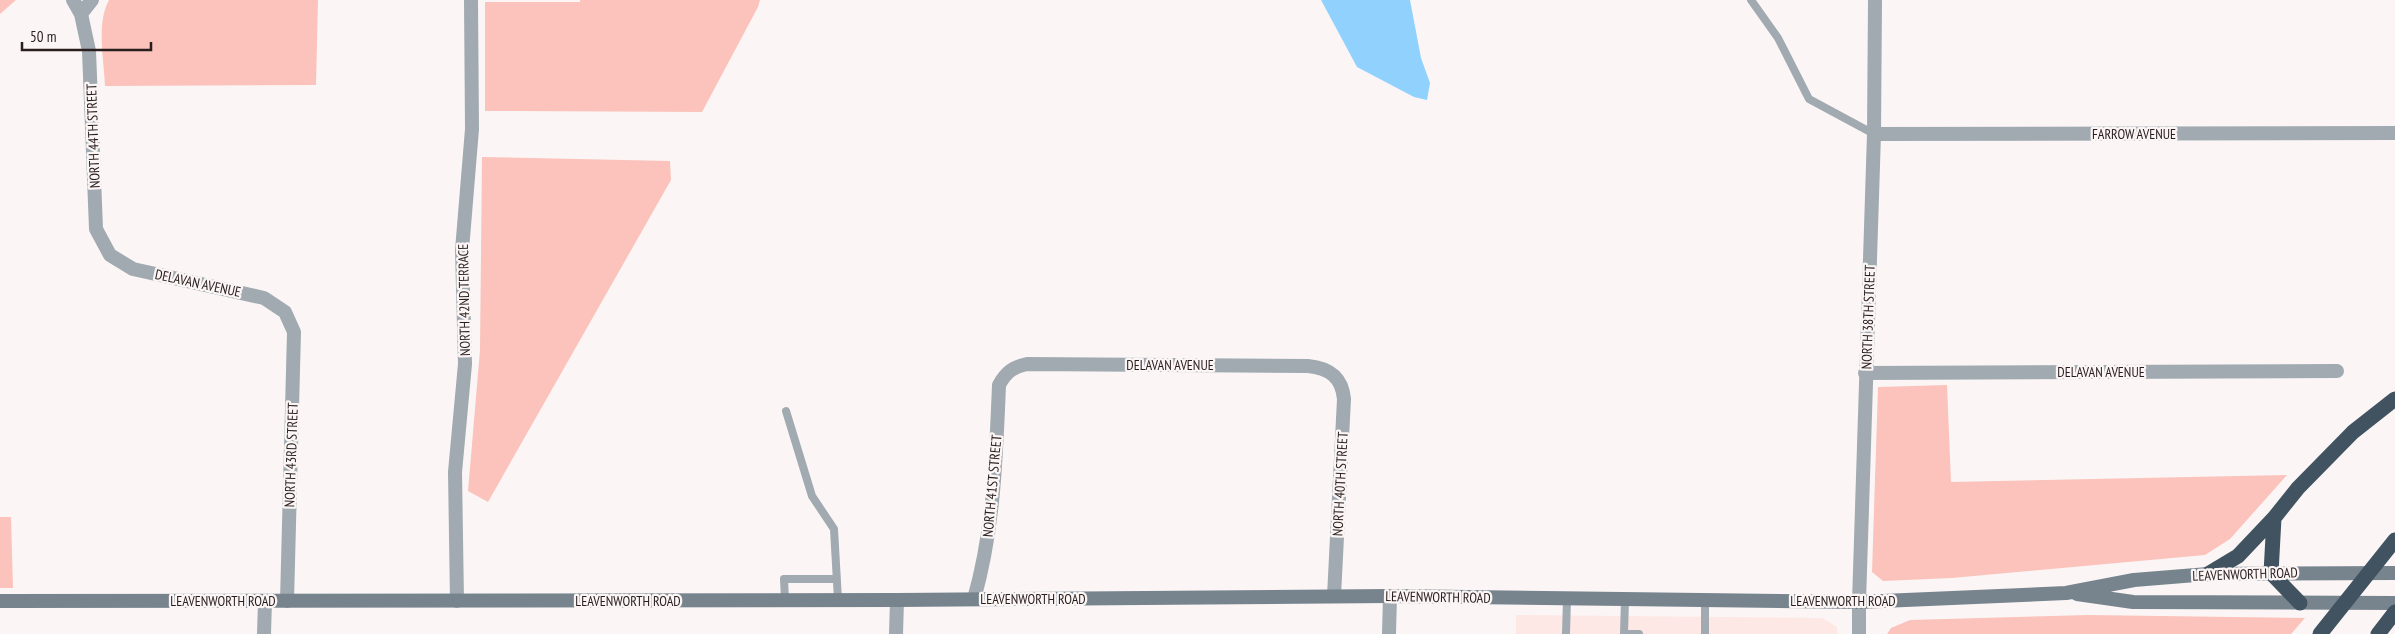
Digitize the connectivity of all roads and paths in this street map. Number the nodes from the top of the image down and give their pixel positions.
1 (73, 0) edge
2 (92, 0) edge
3 (471, 0) edge
4 (1751, 0) edge
5 (1875, 0) edge
6 (81, 14) junction
7 (2395, 133) edge
8 (1874, 134) junction
9 (110, 255) joint
10 (285, 312) joint
11 (2337, 371) dead end
12 (1008, 373) joint
13 (1866, 373) junction
14 (1334, 374) joint
15 (2395, 399) edge
16 (786, 411) dead end
17 (2274, 518) junction
18 (2395, 540) edge
19 (2271, 573) junction
20 (2395, 573) edge
21 (2208, 574) junction
22 (836, 579) junction
23 (2066, 593) junction
24 (1334, 596) junction
25 (1390, 596) junction
26 (1567, 598) junction
27 (1625, 599) junction
28 (785, 600) junction
29 (838, 600) junction
30 (896, 600) junction
31 (974, 600) junction
32 (1705, 600) junction
33 (0, 601) edge
34 (265, 601) junction
35 (286, 601) junction
36 (457, 601) junction
37 (1859, 602) junction
38 (2300, 603) junction
39 (2395, 603) edge
40 (2395, 612) edge
41 (264, 634) edge
42 (896, 634) edge
43 (1389, 634) edge
44 (1566, 634) edge
45 (1624, 634) edge
46 (1639, 634) edge
47 (1705, 634) edge
48 (1859, 634) edge
49 (2320, 634) edge
50 (2378, 634) edge

1 - 6 street, NORTH 44TH STREET
2 - 6 street
3 - 36 street, NORTH 42ND TERRACE
4 - 8 lane
5 - 8 street, NORTH 38TH STREET
6 - 9 street, NORTH 44TH STREET
7 - 8 street, FARROW AVENUE
8 - 13 street, NORTH 38TH STREET
9 - 10 street, DELAVAN AVENUE
10 - 35 street, NORTH 43RD STREET
11 - 13 street, DELAVAN AVENUE
12 - 14 street, DELAVAN AVENUE
12 - 31 street, NORTH 41ST STREET
13 - 37 street, NORTH 38TH STREET
14 - 24 street, NORTH 40TH STREET
15 - 17 highway
16 - 22 lane
17 - 19 highway
17 - 21 highway
18 - 49 highway, bridge
19 - 20 main road, LEAVENWORTH ROAD
19 - 21 main road, LEAVENWORTH ROAD
19 - 38 highway
21 - 23 main road, LEAVENWORTH ROAD
22 - 28 lane
22 - 29 lane
23 - 37 main road, LEAVENWORTH ROAD
23 - 38 main road, LEAVENWORTH ROAD
24 - 25 main road, LEAVENWORTH ROAD
24 - 31 main road, LEAVENWORTH ROAD
25 - 26 main road, LEAVENWORTH ROAD
25 - 43 street
26 - 27 main road, LEAVENWORTH ROAD
26 - 44 lane
27 - 32 main road, LEAVENWORTH ROAD
27 - 45 lane
28 - 29 main road, LEAVENWORTH ROAD
28 - 36 main road, LEAVENWORTH ROAD
29 - 30 main road, LEAVENWORTH ROAD
30 - 31 main road, LEAVENWORTH ROAD
30 - 42 street
32 - 37 main road, LEAVENWORTH ROAD
32 - 47 lane
33 - 34 main road, LEAVENWORTH ROAD
34 - 35 main road, LEAVENWORTH ROAD
34 - 41 street
35 - 36 main road, LEAVENWORTH ROAD
37 - 48 street, NORTH 38TH STREET
38 - 39 main road, LEAVENWORTH ROAD
40 - 50 highway
45 - 46 lane

